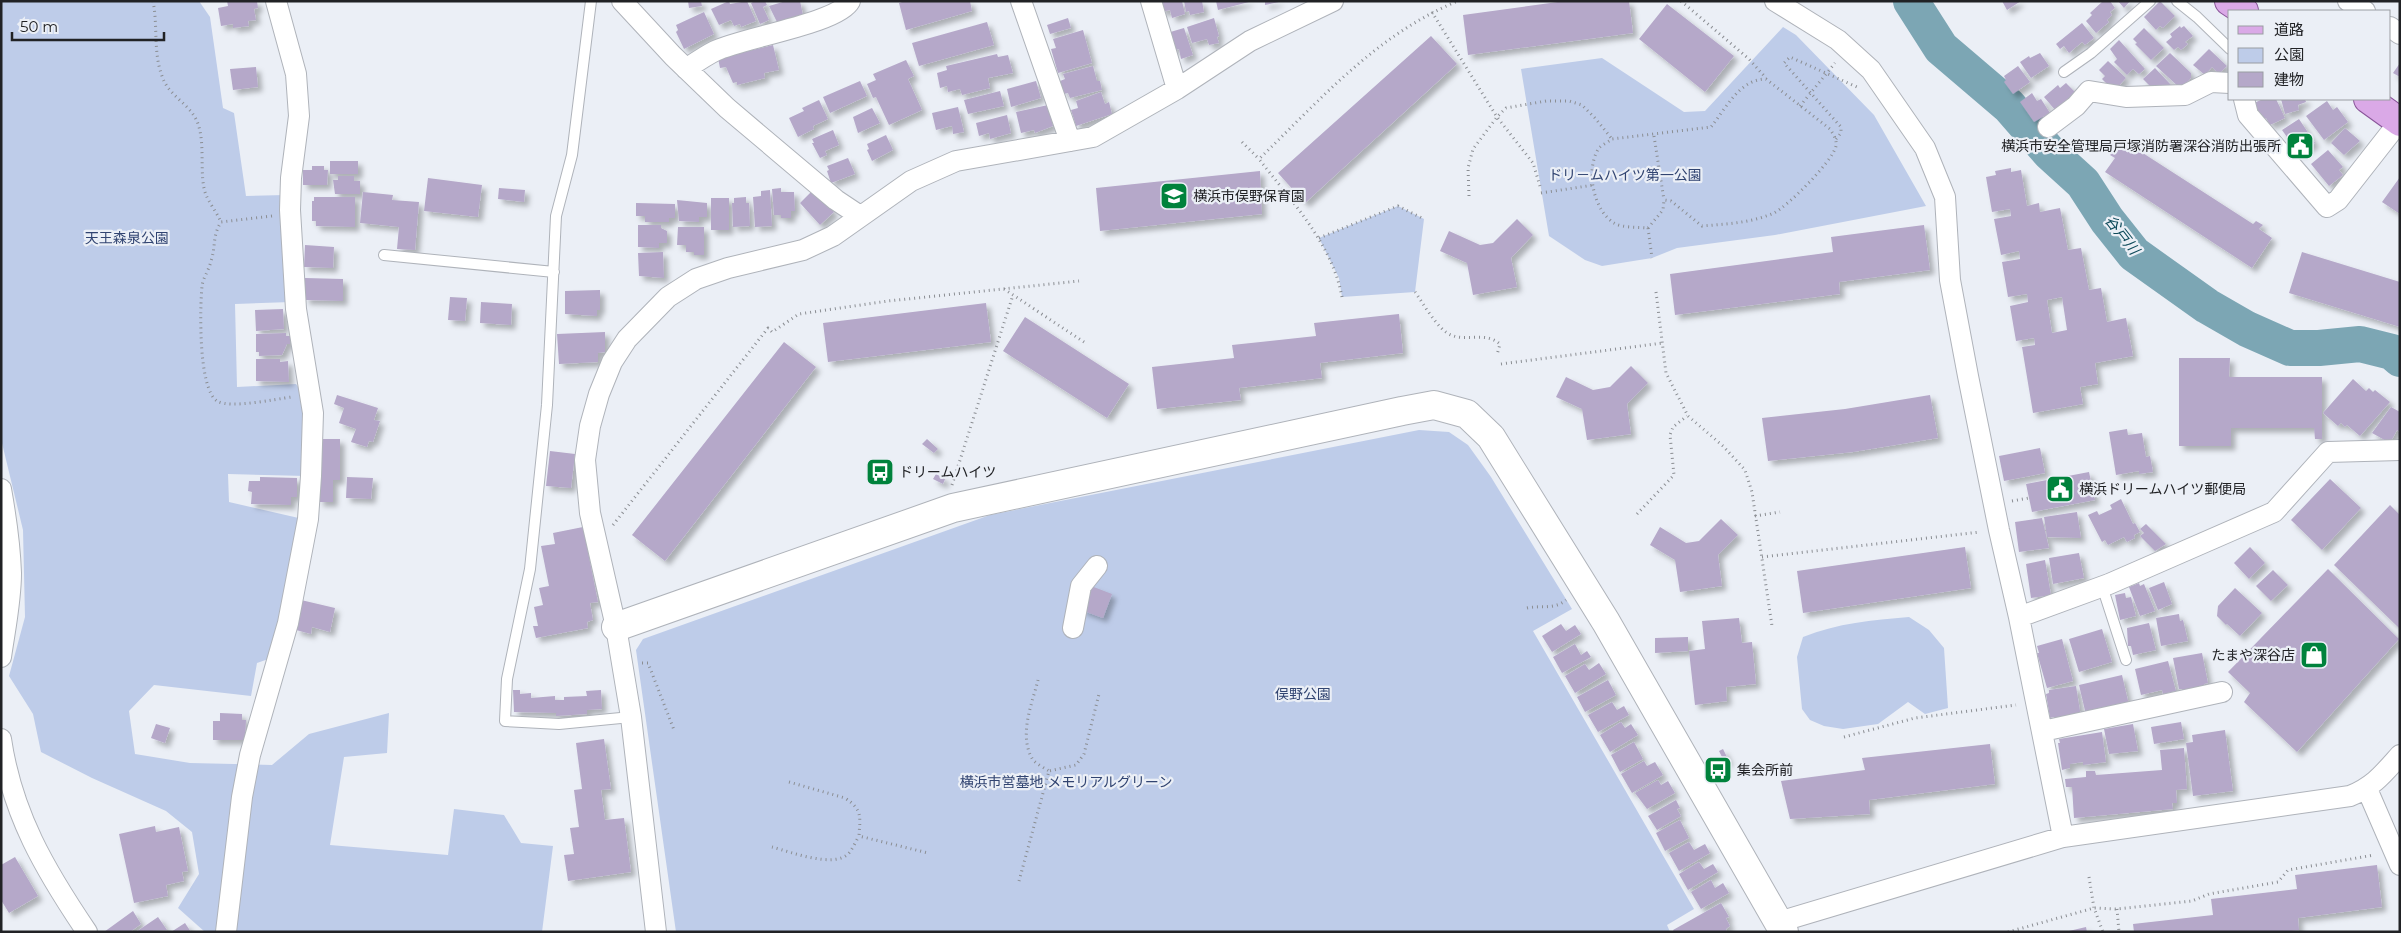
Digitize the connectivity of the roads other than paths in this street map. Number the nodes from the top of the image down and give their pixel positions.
1 (276, 1) edge
2 (591, 1) edge
3 (622, 1) edge
4 (850, 1) edge
5 (1021, 1) edge
6 (1151, 1) edge
7 (1775, 1) edge
8 (2150, 1) edge
9 (2177, 1) edge
10 (2229, 1) edge
11 (2348, 1) edge
12 (1329, 2) edge
13 (2242, 10) edge
14 (2363, 10) edge
15 (2228, 47) edge
16 (686, 69) junction
17 (2064, 72) dead end
18 (2228, 83) edge
19 (1177, 89) junction
20 (2244, 100) edge
21 (2369, 100) edge
22 (2400, 122) edge
23 (2048, 127) dead end
24 (1070, 141) junction
25 (860, 216) junction
26 (384, 255) dead end
27 (554, 272) junction
28 (2400, 450) edge
29 (1, 489) edge
30 (1097, 566) dead end
31 (2102, 586) junction
32 (2020, 617) junction
33 (616, 627) junction
34 (1073, 628) dead end
35 (1, 657) edge
36 (2126, 660) dead end
37 (2222, 692) dead end
38 (631, 717) junction
39 (2043, 731) junction
40 (1, 740) edge
41 (2400, 755) edge
42 (2368, 789) junction
43 (2063, 837) junction
44 (2397, 858) edge
45 (1781, 927) edge
46 (87, 932) edge
47 (226, 932) edge
48 (656, 932) edge

1 - 47 street
2 - 27 lane
3 - 16 street
4 - 16 street
5 - 24 street
6 - 19 street
7 - 32 street
8 - 17 lane
9 - 15 lane
10 - 13 main road
11 - 14 street
12 - 19 street
16 - 25 street
18 - 23 street
19 - 24 street
20 - 22 street
21 - 22 main road
24 - 25 street
25 - 33 street
26 - 27 lane
27 - 38 lane
28 - 31 street
29 - 35 street
30 - 34 street
31 - 32 street
31 - 36 lane
32 - 39 street
33 - 38 street
33 - 45 street
37 - 39 street
38 - 48 street
39 - 43 street
40 - 46 street
41 - 42 street
42 - 43 street
42 - 44 street
43 - 45 street

